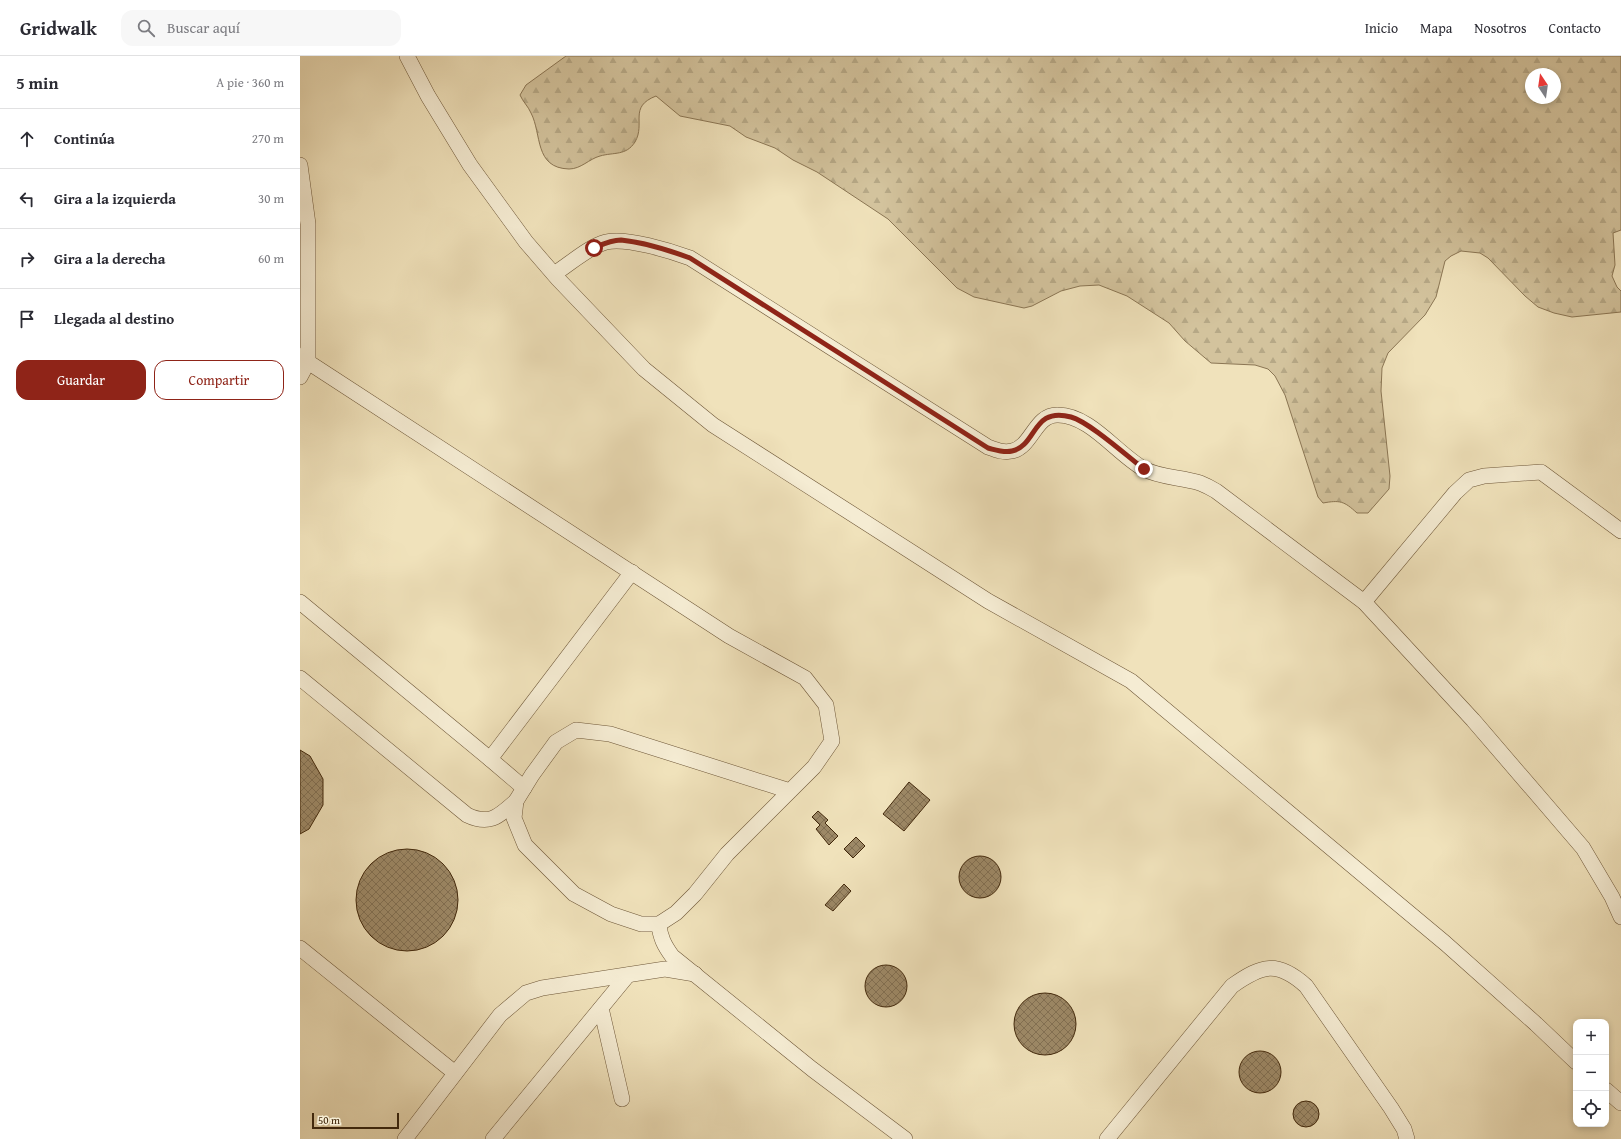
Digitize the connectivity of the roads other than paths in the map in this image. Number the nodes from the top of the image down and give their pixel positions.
1 (408, 56) edge
2 (300, 165) edge
3 (554, 274) junction
4 (300, 340) edge
5 (308, 362) junction
6 (300, 376) edge
7 (1621, 531) edge
8 (632, 572) junction
9 (300, 602) edge
10 (1364, 602) junction
11 (300, 678) edge
12 (490, 759) junction
13 (790, 791) junction
14 (520, 794) junction
15 (1621, 917) edge
16 (659, 924) junction
17 (300, 948) edge
18 (695, 974) junction
19 (628, 975) junction
20 (601, 1008) junction
21 (1573, 1059) edge
22 (455, 1073) junction
23 (1607, 1091) edge
24 (622, 1099) dead end
25 (1621, 1103) edge
26 (405, 1139) edge
27 (493, 1139) edge
28 (905, 1139) edge
29 (1107, 1139) edge
30 (1407, 1139) edge

1 - 3 street
2 - 5 street
3 - 10 street
3 - 21 street
4 - 5 street
5 - 6 street
5 - 8 street
7 - 10 street
8 - 12 street
8 - 13 street
9 - 12 street
10 - 15 street
11 - 14 street
12 - 14 street
13 - 14 street
13 - 16 street
14 - 16 street
16 - 18 street
17 - 22 street
18 - 19 street
18 - 28 street
19 - 20 street
19 - 22 street
20 - 24 street
20 - 27 street
22 - 26 street
23 - 25 street
29 - 30 street

